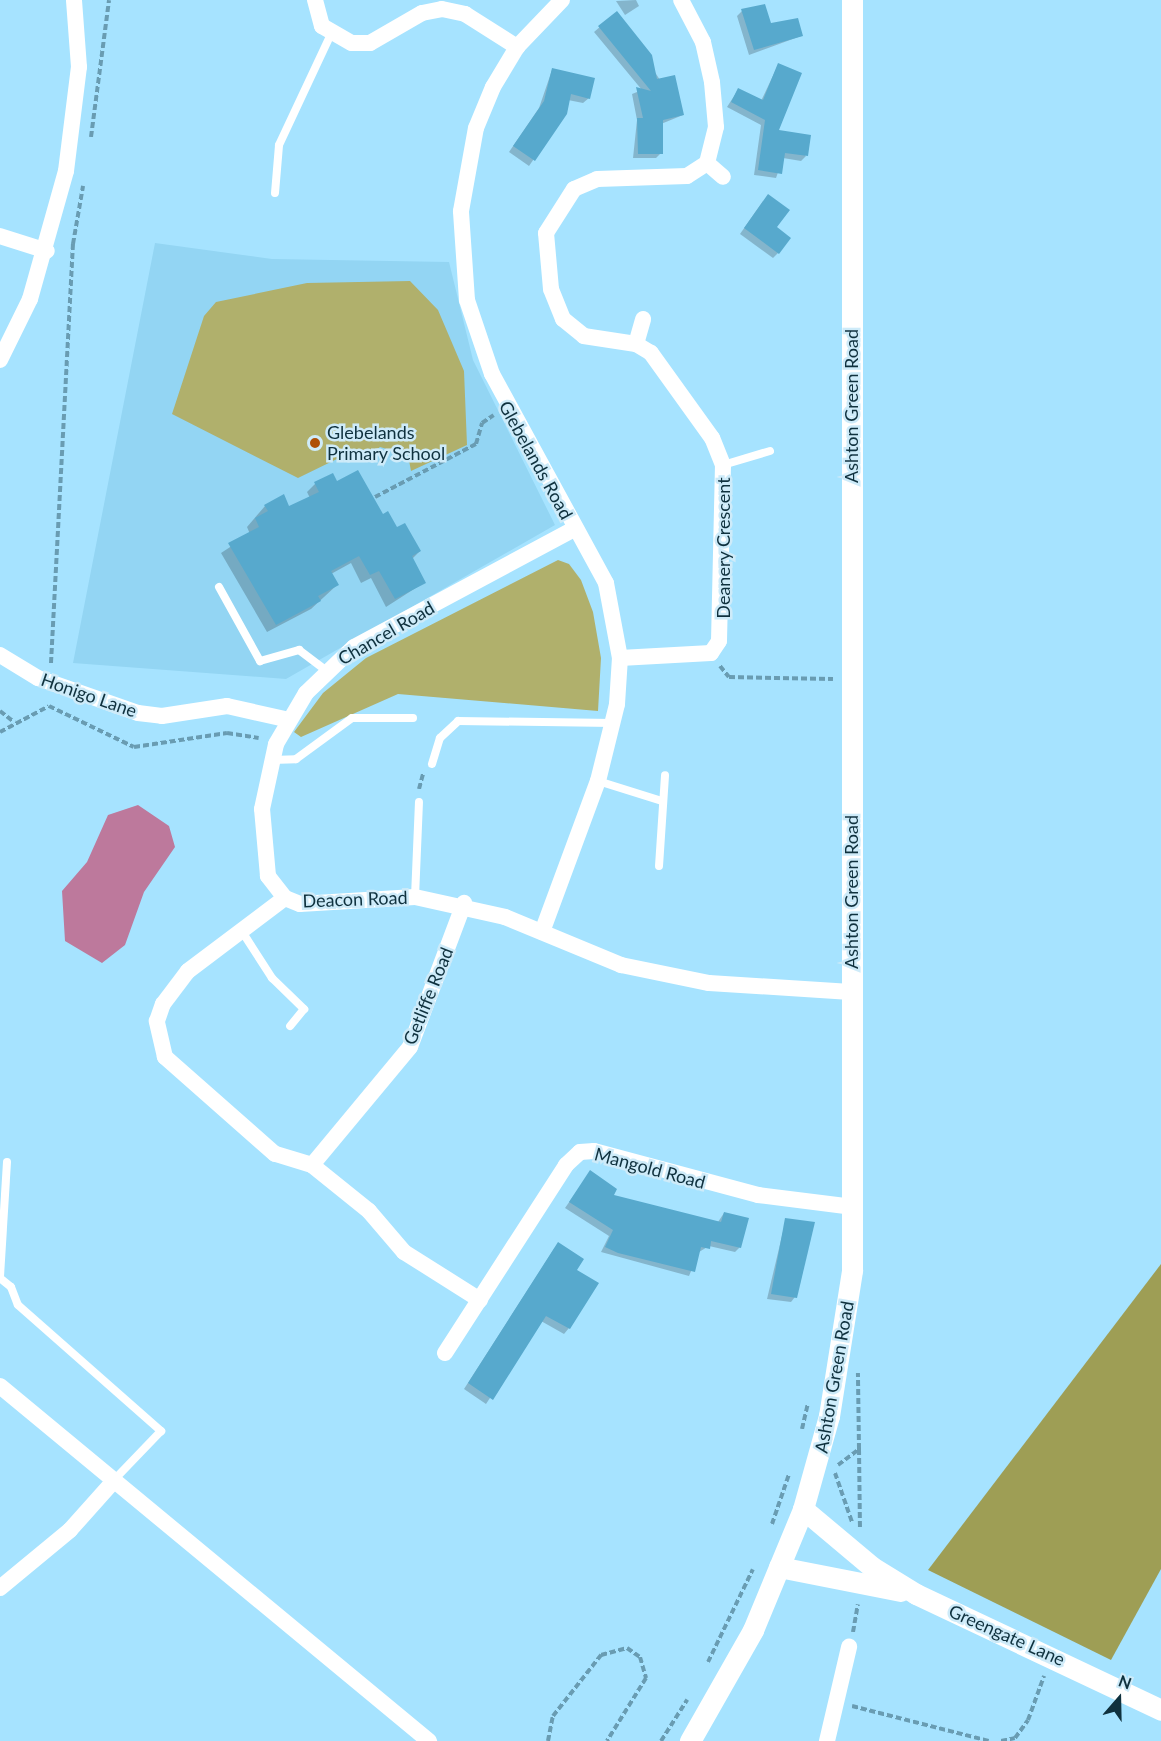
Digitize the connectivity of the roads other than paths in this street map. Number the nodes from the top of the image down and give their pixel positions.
1 (74, 0) edge
2 (315, 0) edge
3 (562, 0) edge
4 (681, 0) edge
5 (850, 4) edge
6 (331, 34) junction
7 (517, 47) junction
8 (707, 163) junction
9 (723, 177) dead end
10 (275, 193) dead end
11 (0, 236) edge
12 (47, 251) junction
13 (643, 319) dead end
14 (636, 344) junction
15 (0, 360) edge
16 (770, 451) dead end
17 (723, 465) junction
18 (574, 529) junction
19 (219, 586) dead end
20 (0, 656) edge
21 (620, 658) junction
22 (326, 670) junction
23 (413, 718) dead end
24 (289, 720) junction
25 (613, 723) junction
26 (271, 760) junction
27 (432, 764) road end
28 (665, 775) dead end
29 (598, 781) junction
30 (662, 801) junction
31 (419, 802) road end
32 (659, 866) dead end
33 (415, 897) junction
34 (285, 898) junction
35 (464, 903) junction
36 (542, 932) junction
37 (243, 933) junction
38 (851, 992) junction
39 (290, 1026) dead end
40 (7, 1161) dead end
41 (312, 1165) junction
42 (853, 1207) junction
43 (480, 1300) junction
44 (445, 1353) dead end
45 (0, 1386) edge
46 (112, 1483) junction
47 (803, 1509) junction
48 (779, 1567) junction
49 (0, 1588) edge
50 (916, 1594) junction
51 (849, 1647) road end
52 (1161, 1710) edge
53 (429, 1741) edge
54 (690, 1741) edge
55 (826, 1741) edge

1 - 12 street
2 - 6 street
3 - 7 street, Glebelands Road
4 - 8 street
5 - 38 street, Ashton Green Road
6 - 7 street
6 - 10 lane
7 - 18 street, Glebelands Road
8 - 9 street
8 - 14 street
11 - 12 street
12 - 15 street
13 - 14 street
14 - 17 street, Deanery Crescent
16 - 17 lane
17 - 21 street, Deanery Crescent
18 - 21 street, Glebelands Road
18 - 22 street, Chancel Road
19 - 22 lane
20 - 24 street, Honigo Lane
21 - 25 street, Glebelands Road
22 - 24 street, Chancel Road
23 - 26 lane
24 - 26 street, Chancel Road
25 - 27 lane
25 - 29 street, Glebelands Road
26 - 34 street, Chancel Road
28 - 30 lane
29 - 30 lane
29 - 36 street, Glebelands Road
30 - 32 lane
31 - 33 lane
33 - 34 street, Deacon Road
33 - 35 street, Deacon Road
34 - 37 street, Deacon Road
35 - 36 street, Deacon Road
35 - 41 street, Getliffe Road
36 - 38 street, Deacon Road
37 - 39 lane
37 - 41 street, Deacon Road
38 - 42 street, Ashton Green Road
40 - 46 lane
41 - 43 street
42 - 43 street, Mangold Road
42 - 47 street, Ashton Green Road
43 - 44 street, Mangold Road
45 - 46 street
46 - 49 street
46 - 53 street
47 - 48 street, Ashton Green Road
47 - 50 street, Greengate Lane
48 - 50 street, Greengate Lane
48 - 54 street, Ashton Green Road
50 - 52 street, Greengate Lane
51 - 55 street

